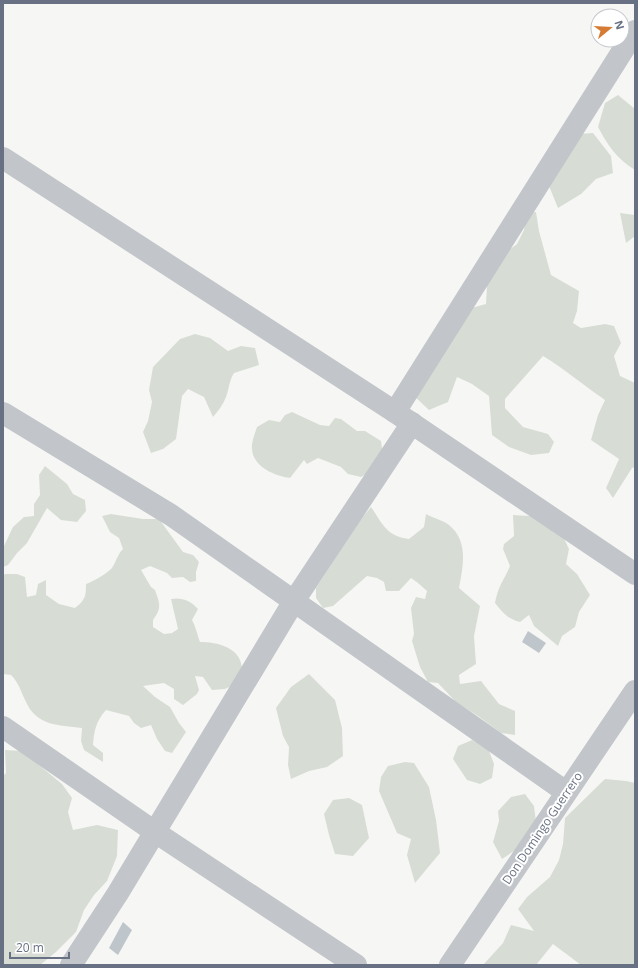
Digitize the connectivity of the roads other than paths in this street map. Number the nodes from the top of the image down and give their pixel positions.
1 (635, 31) edge
2 (3, 158) edge
3 (3, 413) edge
4 (404, 417) junction
5 (635, 574) edge
6 (294, 601) junction
7 (635, 691) edge
8 (3, 727) edge
9 (566, 792) junction
10 (155, 832) junction
11 (71, 965) edge
12 (356, 965) edge
13 (450, 965) edge

1 - 4 street
2 - 4 street
3 - 6 street
4 - 5 street
4 - 6 street
6 - 9 street
6 - 10 street
7 - 9 street, Don Domingo Guerrero
8 - 10 street
9 - 13 street, Don Domingo Guerrero
10 - 11 street
10 - 12 street

